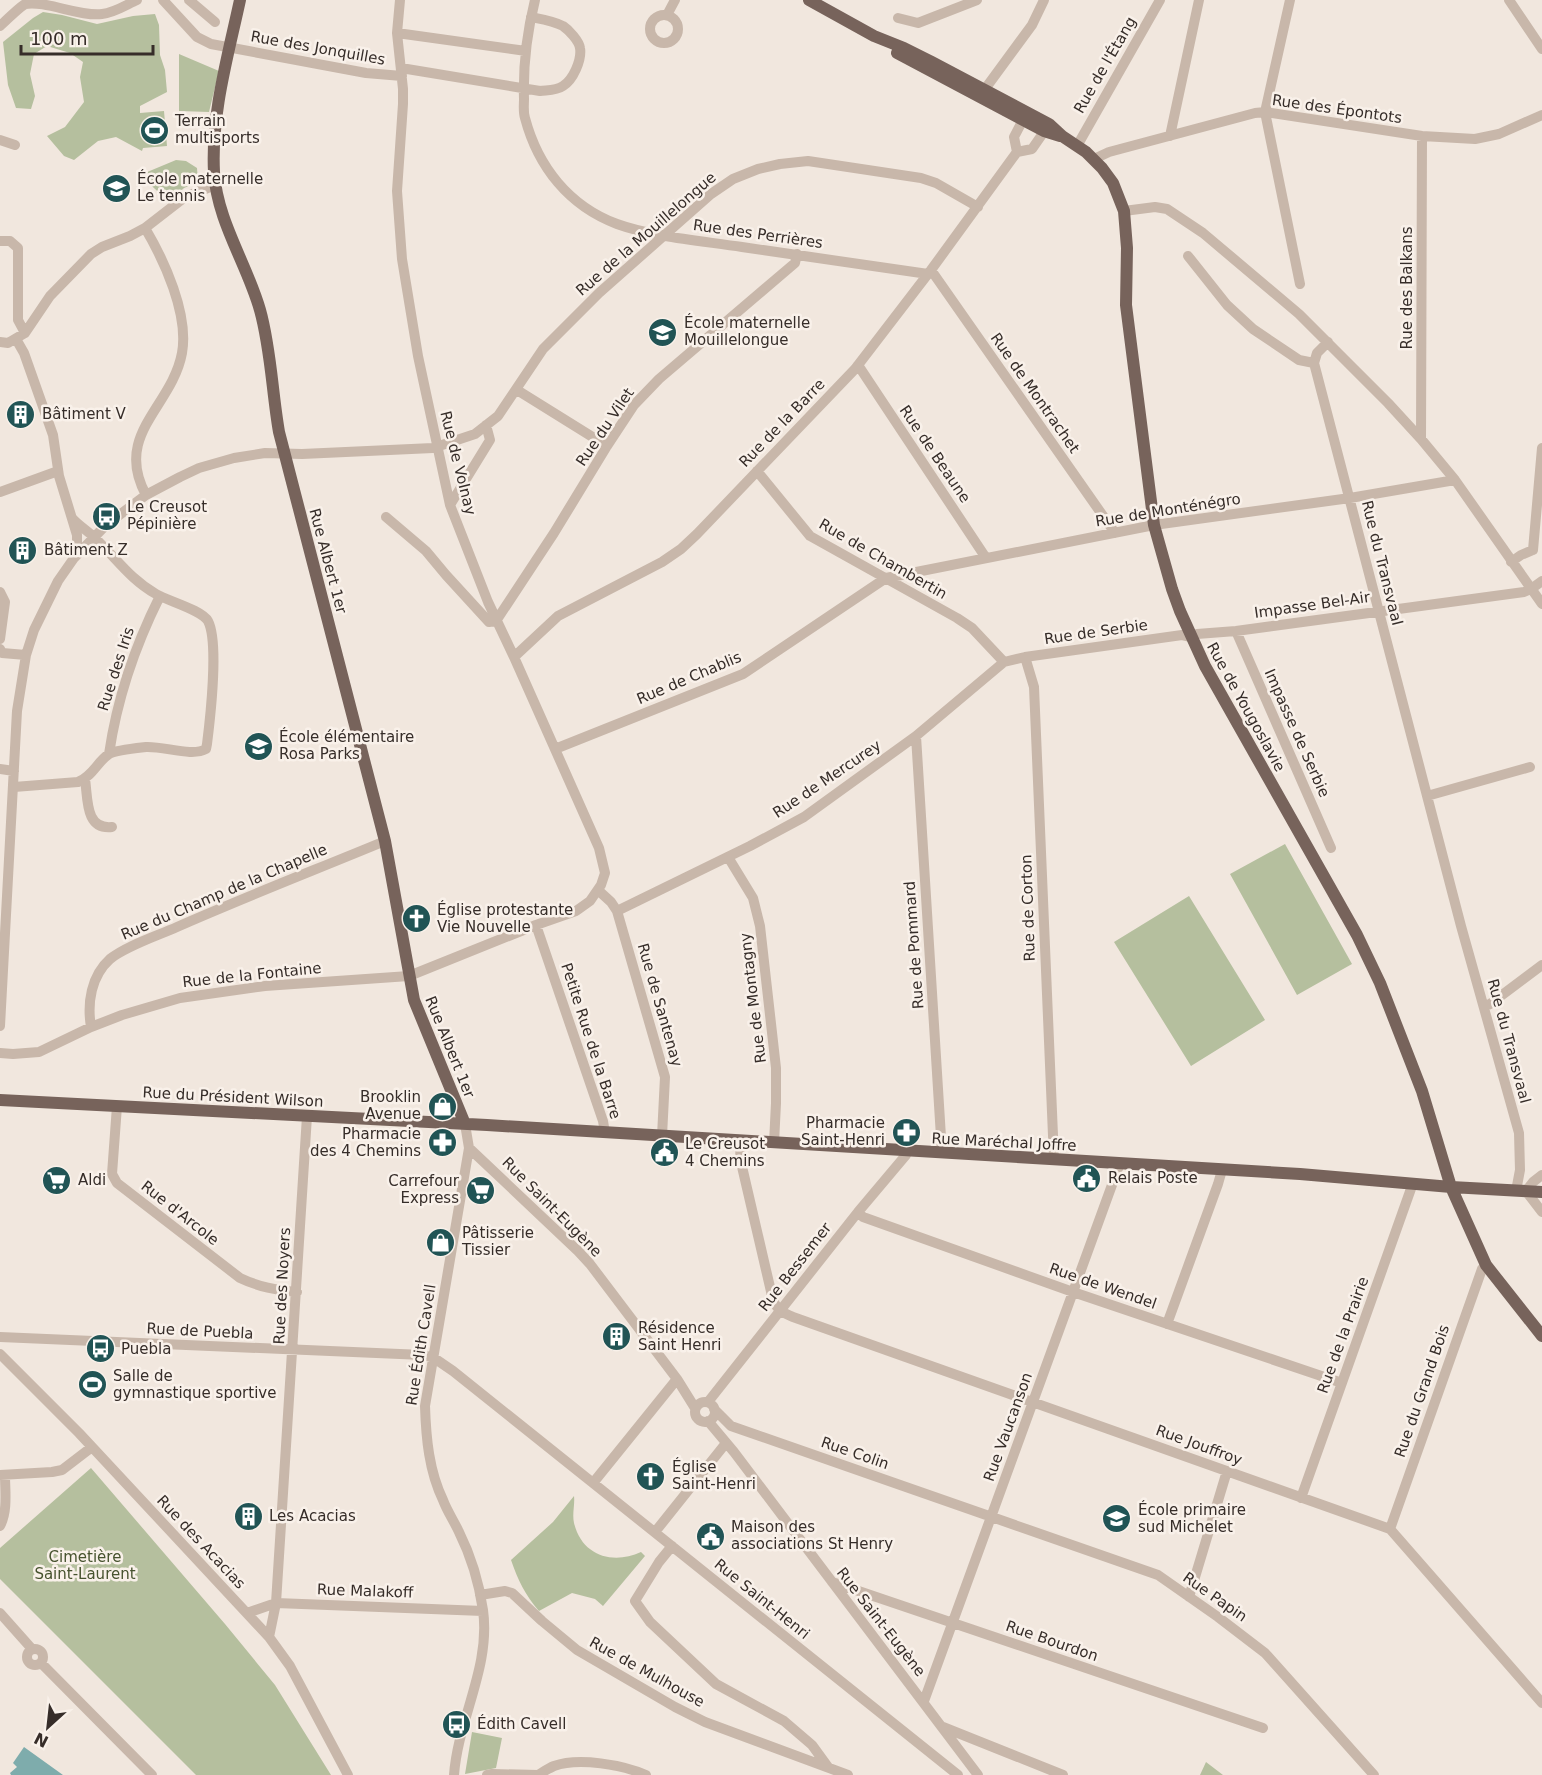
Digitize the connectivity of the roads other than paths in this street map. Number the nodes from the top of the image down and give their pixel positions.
1 (137, 0) edge
2 (163, 0) edge
3 (189, 0) edge
4 (240, 0) edge
5 (400, 0) edge
6 (535, 0) edge
7 (675, 0) edge
8 (809, 0) edge
9 (977, 0) edge
10 (1044, 0) edge
11 (1160, 0) edge
12 (1199, 0) edge
13 (1290, 0) edge
14 (1509, 0) edge
15 (668, 15) dead end
16 (531, 17) junction
17 (898, 18) dead end
18 (215, 22) dead end
19 (0, 26) edge
20 (397, 33) junction
21 (874, 36) junction
22 (230, 47) junction
23 (1542, 50) edge
24 (526, 51) junction
25 (401, 72) junction
26 (523, 87) junction
27 (985, 89) junction
28 (967, 90) junction
29 (1265, 112) junction
30 (1542, 115) edge
31 (1025, 116) junction
32 (1046, 128) junction
33 (1170, 136) junction
34 (1422, 136) junction
35 (0, 140) edge
36 (15, 145) dead end
37 (1077, 146) junction
38 (1017, 152) junction
39 (1094, 159) junction
40 (215, 185) junction
41 (978, 207) junction
42 (1124, 211) junction
43 (145, 228) junction
44 (664, 235) junction
45 (0, 241) edge
46 (797, 255) junction
47 (1188, 256) dead end
48 (929, 272) junction
49 (1300, 284) dead end
50 (20, 336) junction
51 (0, 342) edge
52 (1328, 342) junction
53 (1314, 363) junction
54 (858, 365) junction
55 (517, 390) junction
56 (486, 425) junction
57 (1422, 439) junction
58 (607, 446) junction
59 (437, 447) junction
60 (1542, 448) edge
61 (284, 453) junction
62 (58, 471) junction
63 (757, 471) junction
64 (1455, 480) junction
65 (0, 492) edge
66 (146, 495) junction
67 (1350, 498) junction
68 (450, 505) junction
69 (386, 517) dead end
70 (72, 518) junction
71 (1154, 525) junction
72 (1115, 533) junction
73 (94, 537) junction
74 (1538, 553) edge
75 (74, 558) junction
76 (986, 558) junction
77 (1511, 562) junction
78 (886, 578) junction
79 (1542, 581) edge
80 (1531, 589) junction
81 (0, 592) edge
82 (160, 596) junction
83 (1542, 604) edge
84 (1379, 611) junction
85 (496, 621) junction
86 (1236, 631) junction
87 (1191, 637) junction
88 (0, 639) edge
89 (0, 648) edge
90 (26, 655) junction
91 (514, 657) junction
92 (1025, 657) junction
93 (1004, 662) junction
94 (916, 736) junction
95 (555, 749) junction
96 (109, 754) junction
97 (1530, 767) dead end
98 (0, 770) edge
99 (14, 771) junction
100 (85, 779) junction
101 (14, 787) junction
102 (1427, 796) junction
103 (112, 827) dead end
104 (385, 841) junction
105 (1331, 848) dead end
106 (728, 857) junction
107 (599, 891) junction
108 (617, 911) junction
109 (537, 925) junction
110 (1542, 965) edge
111 (1, 974) edge
112 (409, 976) junction
113 (1485, 1006) junction
114 (0, 1026) edge
115 (91, 1027) junction
116 (0, 1053) edge
117 (0, 1100) edge
118 (117, 1106) junction
119 (308, 1116) junction
120 (465, 1124) junction
121 (605, 1133) junction
122 (663, 1136) junction
123 (741, 1141) junction
124 (774, 1143) junction
125 (469, 1148) junction
126 (906, 1151) junction
127 (942, 1153) junction
128 (1054, 1160) junction
129 (1120, 1163) junction
130 (1222, 1170) junction
131 (1542, 1175) edge
132 (1413, 1183) junction
133 (1451, 1187) junction
134 (1521, 1191) junction
135 (1542, 1192) edge
136 (858, 1212) junction
137 (1542, 1212) edge
138 (1486, 1265) junction
139 (297, 1292) junction
140 (1073, 1292) junction
141 (780, 1311) junction
142 (1167, 1324) junction
143 (1542, 1336) edge
144 (0, 1337) edge
145 (294, 1350) junction
146 (0, 1354) edge
147 (434, 1359) junction
148 (677, 1379) junction
149 (1342, 1383) junction
150 (1033, 1402) junction
151 (711, 1406) junction
152 (695, 1408) junction
153 (708, 1421) junction
154 (726, 1443) junction
155 (92, 1447) junction
156 (1227, 1471) junction
157 (2, 1475) edge
158 (593, 1483) junction
159 (1302, 1498) junction
160 (990, 1517) junction
161 (0, 1526) edge
162 (1389, 1529) junction
163 (655, 1532) junction
164 (672, 1546) junction
165 (832, 1582) junction
166 (480, 1595) junction
167 (1189, 1597) junction
168 (276, 1603) junction
169 (483, 1611) junction
170 (0, 1613) edge
171 (247, 1613) junction
172 (951, 1623) junction
173 (269, 1637) junction
174 (924, 1701) junction
175 (1542, 1703) edge
176 (942, 1727) junction
177 (1263, 1728) dead end
178 (830, 1768) junction
179 (152, 1775) edge
180 (348, 1775) edge
181 (454, 1775) edge
182 (487, 1775) edge
183 (538, 1775) edge
184 (646, 1775) edge
185 (848, 1775) edge
186 (957, 1775) edge
187 (978, 1775) edge
188 (1063, 1775) edge
189 (1374, 1775) edge

1 - 19 street
2 - 22 street, Rue des Jonquilles
3 - 18 street
4 - 22 main road, Rue Albert 1er
5 - 20 street, Rue de Volnay
6 - 16 street, Rue des Perrières
7 - 15 street
8 - 21 main road
9 - 17 street
10 - 27 street
11 - 37 street, Rue de l'Étang
12 - 33 street
13 - 29 street
14 - 23 street
16 - 24 street, Rue des Perrières
16 - 26 street
20 - 24 street, Rue des Jonquilles
20 - 25 street, Rue de Volnay
21 - 27 main road
21 - 28 main road
22 - 25 street, Rue des Jonquilles
22 - 40 main road, Rue Albert 1er
24 - 26 street, Rue des Perrières
25 - 26 street, Rue des Jonquilles
25 - 59 street, Rue de Volnay
26 - 44 street, Rue des Perrières
27 - 28 street
27 - 31 main road
28 - 31 main road
29 - 33 street, Rue des Épontots
29 - 34 street, Rue des Épontots
29 - 49 street
30 - 34 street, Rue des Épontots
31 - 32 main road, Rue de Yougoslavie
31 - 38 street, Rue de la Barre
32 - 37 main road, Rue de Yougoslavie
32 - 38 street, Rue de la Barre
33 - 39 street, Rue des Épontots
34 - 57 street, Rue des Balkans
35 - 36 street
37 - 39 main road, Rue de Yougoslavie
38 - 41 street, Rue de la Barre
39 - 42 main road, Rue de Yougoslavie
40 - 43 street
40 - 61 main road, Rue Albert 1er
41 - 44 street, Rue de la Mouillelongue
41 - 48 street, Rue de la Barre
42 - 52 street
42 - 71 main road, Rue de Yougoslavie
43 - 50 street
43 - 66 street
44 - 46 street, Rue des Perrières
44 - 55 street, Rue de la Mouillelongue
45 - 50 street
46 - 48 street, Rue des Perrières
46 - 58 street, Rue du Vilet
47 - 53 street
48 - 54 street, Rue de la Barre
48 - 72 street, Rue de Montrachet
50 - 51 street
50 - 62 street
52 - 53 street
52 - 57 street
53 - 67 street, Rue du Transvaal
54 - 63 street, Rue de la Barre
54 - 76 street, Rue de Beaune
55 - 56 street, Rue de la Mouillelongue
55 - 58 street
56 - 59 street, Rue de la Mouillelongue
56 - 68 street
57 - 64 street
58 - 85 street, Rue du Vilet
59 - 61 street, Rue de la Mouillelongue
59 - 68 street, Rue de Volnay
60 - 74 street
61 - 66 street
61 - 104 main road, Rue Albert 1er
62 - 65 street
62 - 70 street
63 - 78 street, Rue de Chambertin
63 - 91 street, Rue de la Barre
64 - 67 street, Rue de Monténégro
64 - 77 street
66 - 73 street
67 - 71 street, Rue de Monténégro
67 - 84 street, Rue du Transvaal
68 - 85 street, Rue de Volnay
69 - 85 street
70 - 73 street
70 - 75 street
71 - 72 street, Rue de Monténégro
71 - 87 main road, Rue de Yougoslavie
72 - 76 street, Rue de Monténégro
73 - 75 street
73 - 82 street
74 - 77 street
75 - 90 street
76 - 78 street, Rue de Monténégro
77 - 80 street
78 - 93 street, Rue de Chambertin
78 - 95 street, Rue de Chablis
79 - 80 street, Impasse Bel-Air
80 - 83 street
80 - 84 street, Impasse Bel-Air
81 - 88 street
82 - 96 street, Rue des Iris
82 - 96 street
84 - 86 street, Impasse Bel-Air
84 - 102 street, Rue du Transvaal
85 - 91 street, Rue de Volnay
86 - 87 street, Impasse Bel-Air
86 - 105 street, Impasse de Serbie
87 - 92 street, Rue de Serbie
87 - 133 main road, Rue de Yougoslavie
89 - 90 street
90 - 99 street
91 - 95 street, Rue de Volnay
92 - 93 street, Rue de Serbie
92 - 128 street, Rue de Corton
93 - 94 street, Rue de Mercurey
94 - 106 street, Rue de Mercurey
94 - 127 street, Rue de Pommard
95 - 107 street, Rue de Volnay
96 - 100 street
97 - 102 street
98 - 99 street
99 - 101 street
100 - 101 street
100 - 103 street
101 - 111 street
102 - 113 street, Rue du Transvaal
104 - 112 main road, Rue Albert 1er
104 - 115 street, Rue du Champ de la Chapelle
106 - 108 street, Rue de Mercurey
106 - 124 street, Rue de Montagny
107 - 108 street, Rue de Santenay
107 - 109 street, Rue de la Fontaine
108 - 122 street, Rue de Santenay
109 - 112 street, Rue de la Fontaine
109 - 121 street, Petite Rue de la Barre
110 - 113 street
111 - 114 street
112 - 115 street, Rue de la Fontaine
112 - 120 main road, Rue Albert 1er
113 - 134 street, Rue du Transvaal
115 - 116 street, Rue de la Fontaine
117 - 118 main road, Rue du Président Wilson
118 - 119 main road, Rue du Président Wilson
118 - 139 street, Rue d'Arcole
119 - 120 main road, Rue du Président Wilson
119 - 139 street, Rue des Noyers
120 - 121 main road, Rue Maréchal Joffre
120 - 125 street, Rue Édith Cavell
121 - 122 main road, Rue Maréchal Joffre
122 - 123 main road, Rue Maréchal Joffre
123 - 124 main road, Rue Maréchal Joffre
123 - 141 street
124 - 126 main road, Rue Maréchal Joffre
125 - 147 street, Rue Édith Cavell
125 - 148 street, Rue Saint-Eugène
126 - 127 main road, Rue Maréchal Joffre
126 - 136 street, Rue Bessemer
127 - 128 main road, Rue Maréchal Joffre
128 - 129 main road, Rue Maréchal Joffre
129 - 130 main road, Rue Maréchal Joffre
129 - 140 street, Rue Vaucanson
130 - 132 main road, Rue Maréchal Joffre
130 - 142 street
131 - 134 street
132 - 133 main road, Rue Maréchal Joffre
132 - 149 street, Rue de la Prairie
133 - 134 main road, Rue Maréchal Joffre
133 - 138 main road, Rue de Yougoslavie
134 - 135 main road, Rue Maréchal Joffre
134 - 137 street
136 - 140 street, Rue de Wendel
136 - 141 street, Rue Bessemer
138 - 143 main road, Rue de Yougoslavie
138 - 162 street, Rue du Grand Bois
139 - 145 street, Rue des Noyers
140 - 142 street, Rue de Wendel
140 - 150 street, Rue Vaucanson
141 - 150 street, Rue Jouffroy
141 - 151 street, Rue Bessemer
142 - 149 street, Rue de Wendel
144 - 145 street, Rue de Puebla
145 - 147 street, Rue de Puebla
145 - 168 street, Rue des Noyers
146 - 155 street, Rue des Acacias
147 - 158 street, Rue Saint-Henri
147 - 166 street, Rue Édith Cavell
148 - 152 street, Rue Saint-Eugène
148 - 158 street
149 - 159 street, Rue de la Prairie
150 - 156 street, Rue Jouffroy
150 - 160 street, Rue Vaucanson
151 - 152 street
151 - 153 street
151 - 160 street, Rue Colin
152 - 153 street
153 - 154 street, Rue Saint-Eugène
154 - 163 street
154 - 165 street, Rue Saint-Eugène
155 - 157 street
155 - 171 street, Rue des Acacias
156 - 159 street, Rue Jouffroy
156 - 167 street
157 - 161 street
158 - 163 street, Rue Saint-Henri
159 - 162 street, Rue Jouffroy
160 - 167 street, Rue Papin
160 - 172 street, Rue Vaucanson
162 - 175 street, Rue Jouffroy
163 - 164 street, Rue Saint-Henri
164 - 178 street
164 - 186 street, Rue Saint-Henri
165 - 172 street, Rue Bourdon
165 - 174 street, Rue Saint-Eugène
166 - 169 street, Rue Édith Cavell
166 - 178 street, Rue de Mulhouse
167 - 189 street, Rue Papin
168 - 169 street, Rue Malakoff
168 - 171 street, Rue Malakoff
168 - 173 street, Rue des Noyers
169 - 181 street, Rue Édith Cavell
170 - 179 street
171 - 173 street, Rue des Acacias
172 - 174 street, Rue Vaucanson
172 - 177 street, Rue Bourdon
173 - 180 street, Rue des Acacias
174 - 176 street, Rue Saint-Eugène
176 - 187 street, Rue Saint-Eugène
176 - 188 street
178 - 185 street, Rue de Mulhouse
182 - 183 street
183 - 184 street

